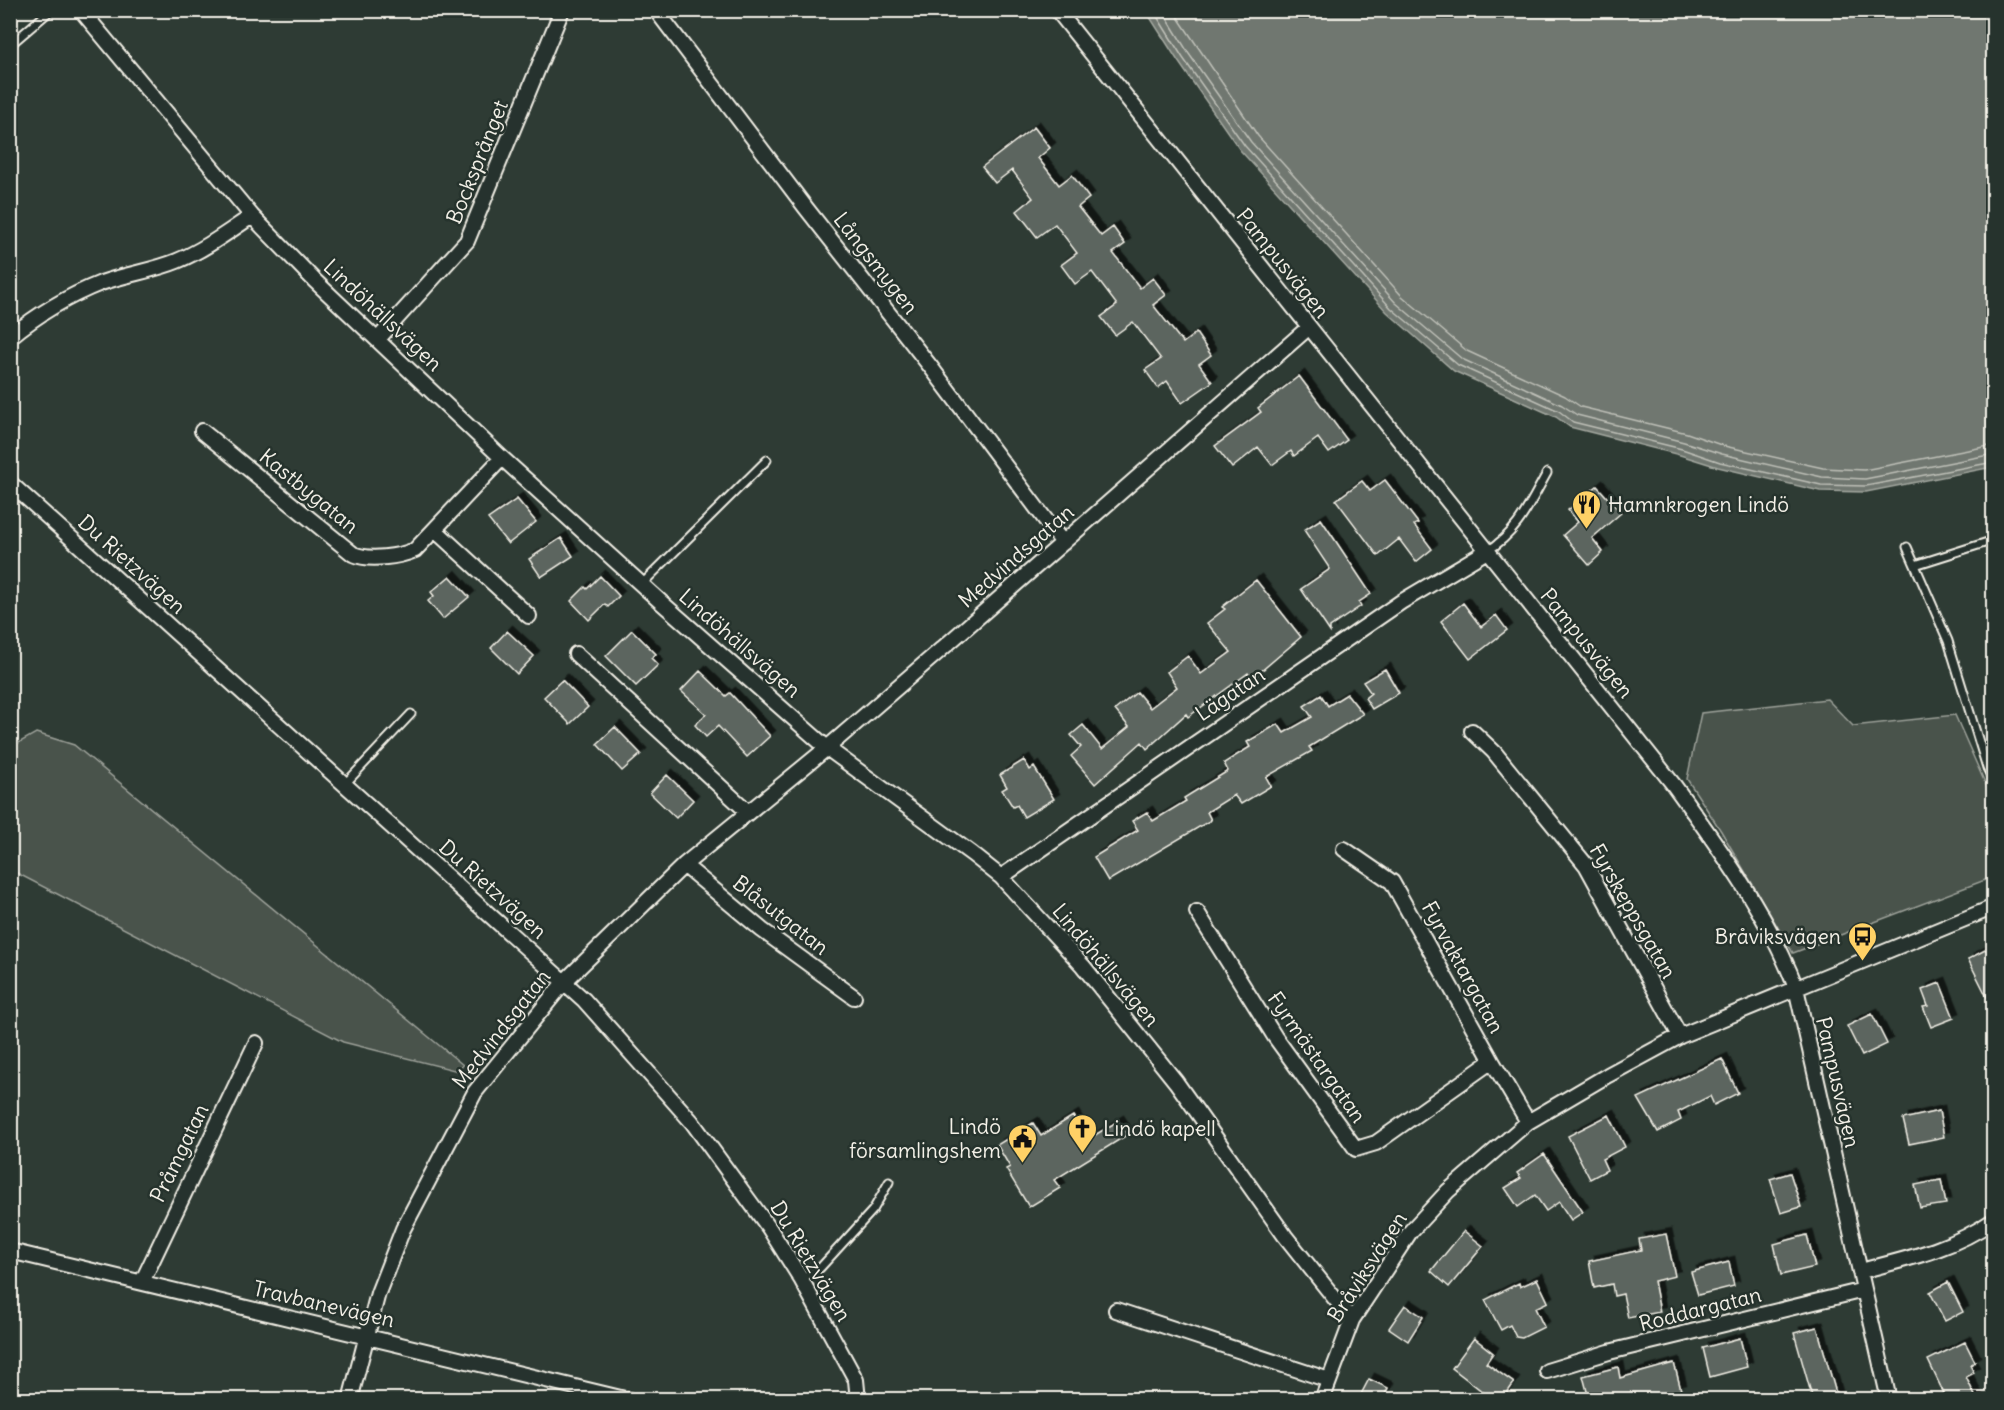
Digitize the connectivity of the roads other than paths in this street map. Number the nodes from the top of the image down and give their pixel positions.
1 (51, 10) edge
2 (81, 10) edge
3 (656, 10) edge
4 (1057, 10) edge
5 (560, 12) edge
6 (10, 45) edge
7 (252, 216) junction
8 (1308, 328) junction
9 (10, 337) edge
10 (378, 339) junction
11 (202, 431) dead end
12 (502, 458) junction
13 (767, 460) dead end
14 (1547, 473) dead end
15 (10, 483) edge
16 (435, 530) junction
17 (1994, 540) edge
18 (1063, 543) junction
19 (1907, 547) dead end
20 (1487, 551) junction
21 (1915, 565) junction
22 (642, 584) junction
23 (529, 616) dead end
24 (576, 654) dead end
25 (411, 714) dead end
26 (1472, 731) dead end
27 (827, 747) junction
28 (1994, 782) edge
29 (344, 784) junction
30 (748, 812) junction
31 (1344, 849) dead end
32 (684, 865) junction
33 (1000, 877) junction
34 (1994, 907) edge
35 (1197, 912) dead end
36 (565, 981) junction
37 (1796, 988) junction
38 (854, 997) dead end
39 (1680, 1036) junction
40 (256, 1042) dead end
41 (1492, 1061) junction
42 (1528, 1122) junction
43 (889, 1182) dead end
44 (1994, 1220) edge
45 (10, 1251) edge
46 (1860, 1271) junction
47 (801, 1279) junction
48 (142, 1282) junction
49 (1864, 1290) junction
50 (1116, 1310) dead end
51 (1352, 1320) junction
52 (366, 1336) junction
53 (1547, 1371) dead end
54 (1329, 1380) junction
55 (350, 1400) edge
56 (628, 1400) edge
57 (858, 1400) edge
58 (1322, 1400) edge
59 (1889, 1400) edge

1 - 6 lane
2 - 7 street, Lindöhällsvägen
3 - 18 street, Långsmygen
4 - 8 street, Pampusvägen
5 - 10 street, Bocksprånget
7 - 9 street
7 - 10 street, Lindöhällsvägen
8 - 18 street, Medvindsgatan
8 - 20 street, Pampusvägen
10 - 12 street, Lindöhällsvägen
11 - 16 street, Kastbygatan
12 - 16 street, Kastbygatan
12 - 22 street, Lindöhällsvägen
13 - 22 lane
14 - 20 lane
15 - 29 street, Du Rietzvägen
16 - 23 street
17 - 21 lane
18 - 27 street, Medvindsgatan
19 - 21 lane
20 - 33 street, Lägatan
20 - 37 street, Pampusvägen
21 - 28 lane
22 - 27 street, Lindöhällsvägen
24 - 30 street
25 - 29 lane
26 - 39 street, Fyrskeppsgatan
27 - 30 street, Medvindsgatan
27 - 33 street, Lindöhällsvägen
29 - 36 street, Du Rietzvägen
30 - 32 street, Medvindsgatan
31 - 41 street, Fyrvaktargatan
32 - 36 street, Medvindsgatan
32 - 38 street, Blåsutgatan
33 - 51 street, Lindöhällsvägen
34 - 37 street, Bråviksvägen
35 - 41 street, Fyrmästargatan
36 - 47 street, Du Rietzvägen
36 - 52 street, Medvindsgatan
37 - 39 street, Bråviksvägen
37 - 46 street, Pampusvägen
39 - 42 street, Bråviksvägen
40 - 48 street, Pråmgatan
41 - 42 street, Fyrvaktargatan
42 - 51 street, Bråviksvägen
43 - 47 lane
44 - 46 street
45 - 48 street, Travbanevägen
46 - 49 street, Pampusvägen
47 - 57 street, Du Rietzvägen
48 - 52 street, Travbanevägen
49 - 53 street, Roddargatan
49 - 59 street, Pampusvägen
50 - 54 street
51 - 54 street, Bråviksvägen
52 - 55 street, Medvindsgatan
52 - 56 street, Travbanevägen
54 - 58 street, Bråviksvägen

